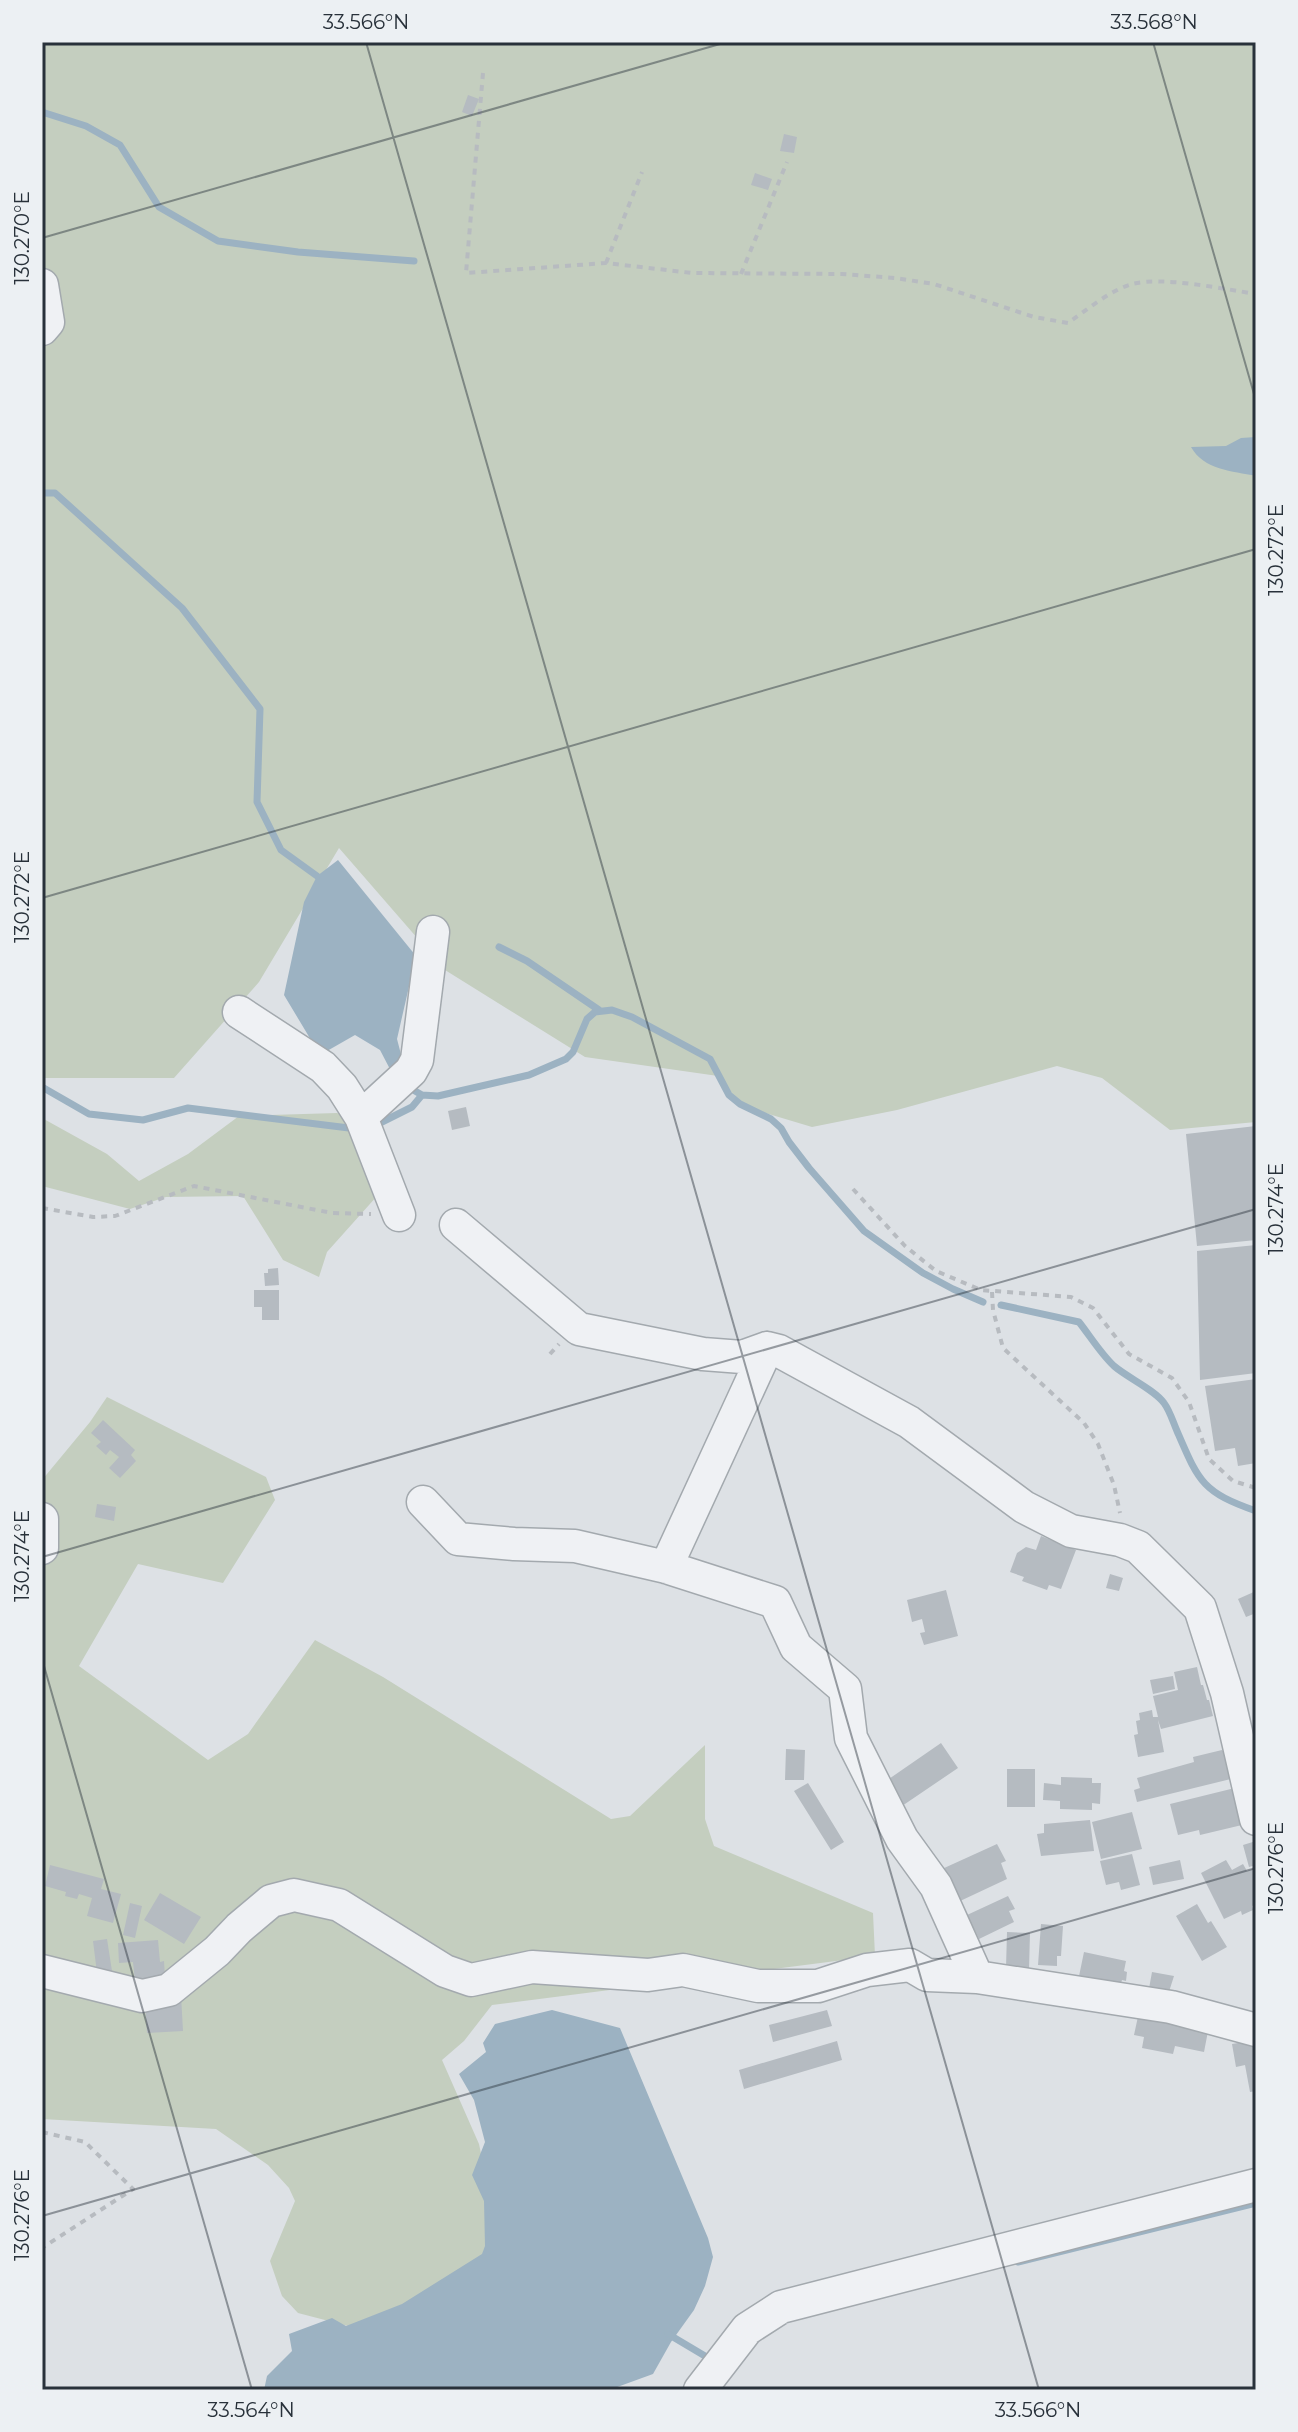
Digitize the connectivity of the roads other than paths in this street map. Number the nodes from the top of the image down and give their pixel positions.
1 (42, 285) edge
2 (42, 329) edge
3 (433, 932) dead end
4 (239, 1012) dead end
5 (361, 1117) junction
6 (399, 1215) dead end
7 (456, 1225) dead end
8 (767, 1348) junction
9 (423, 1502) dead end
10 (42, 1519) edge
11 (42, 1548) edge
12 (666, 1567) junction
13 (1256, 1819) edge
14 (42, 1971) edge
15 (977, 1977) junction
16 (1256, 2030) edge
17 (1256, 2185) edge
18 (700, 2390) edge

1 - 2 street
3 - 5 street
4 - 5 street
5 - 6 street
7 - 8 street
8 - 12 street
8 - 13 street
9 - 12 street
10 - 11 street
12 - 15 street
14 - 15 street
15 - 16 street
17 - 18 street

